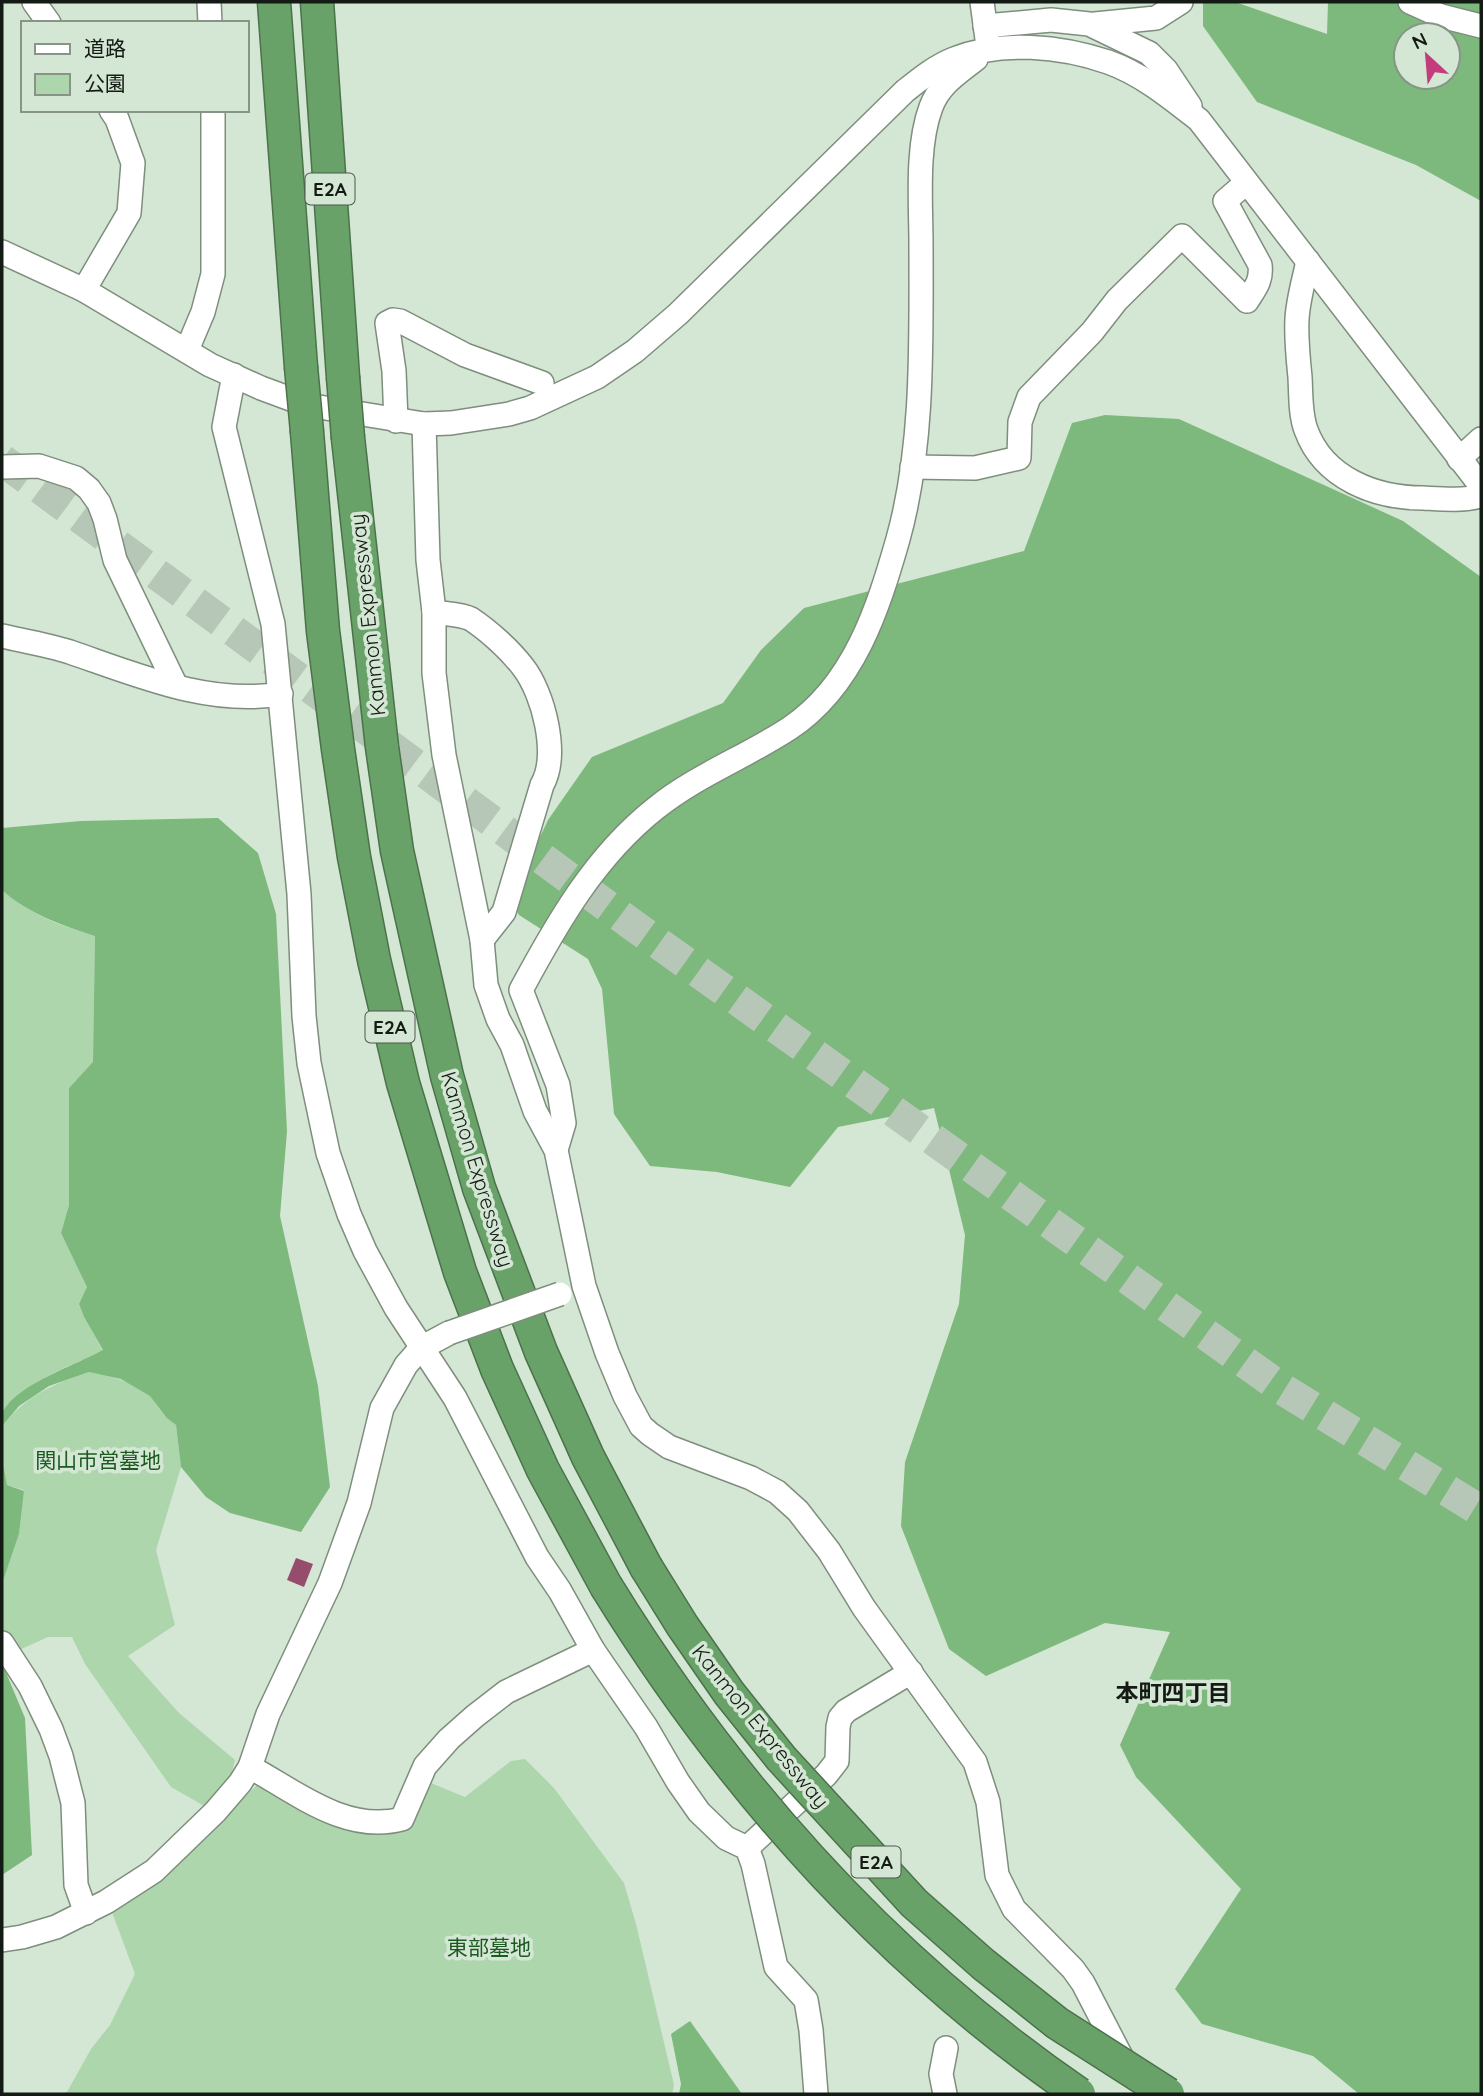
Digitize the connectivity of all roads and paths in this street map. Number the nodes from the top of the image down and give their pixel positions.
1 (34, 2) edge
2 (209, 2) edge
3 (274, 2) edge
4 (317, 2) edge
5 (982, 2) edge
6 (1181, 2) edge
7 (1410, 2) edge
8 (48, 21) edge
9 (210, 21) edge
10 (1089, 24) junction
11 (985, 26) junction
12 (1481, 26) edge
13 (988, 49) junction
14 (112, 112) edge
15 (213, 112) edge
16 (1199, 120) junction
17 (1245, 183) junction
18 (2, 252) edge
19 (1308, 261) junction
20 (84, 290) junction
21 (187, 349) junction
22 (234, 375) junction
23 (542, 383) dead end
24 (396, 421) junction
25 (424, 424) junction
26 (1481, 439) edge
27 (1459, 459) junction
28 (2, 467) edge
29 (912, 467) junction
30 (1481, 486) edge
31 (1481, 496) edge
32 (434, 612) junction
33 (2, 636) edge
34 (176, 686) junction
35 (281, 694) junction
36 (482, 940) junction
37 (556, 1150) junction
38 (584, 1286) junction
39 (421, 1348) junction
40 (2, 1643) edge
41 (593, 1650) junction
42 (911, 1672) junction
43 (250, 1767) junction
44 (747, 1848) junction
45 (86, 1913) junction
46 (2, 1940) edge
47 (946, 2048) dead end
48 (816, 2094) edge
49 (945, 2094) edge
50 (1079, 2094) edge
51 (1140, 2094) edge
52 (1168, 2094) edge

1 - 8 street
2 - 9 street
3 - 50 highway, Kanmon Expressway / E2A, bridge
4 - 52 highway, Kanmon Expressway / E2A, bridge
5 - 11 street
6 - 10 street
7 - 12 street
10 - 11 street
10 - 16 street
11 - 13 street
13 - 16 street
13 - 25 street
13 - 29 street
14 - 20 street
15 - 21 street
16 - 17 street
17 - 19 street
17 - 29 street
18 - 20 street
19 - 27 street
19 - 31 street
20 - 21 street
21 - 22 street
22 - 24 street
22 - 35 street
23 - 24 street
24 - 25 street
25 - 32 street
26 - 27 street
27 - 30 street
28 - 34 street
29 - 37 street
32 - 36 street
32 - 36 street
33 - 34 street
34 - 35 street
35 - 39 street
36 - 37 street
37 - 38 street
38 - 39 street, bridge
38 - 42 street
39 - 41 street
39 - 43 street
40 - 45 street
41 - 43 street
41 - 44 street
42 - 44 street
42 - 51 street
43 - 45 street
44 - 48 street
45 - 46 street
47 - 49 street

